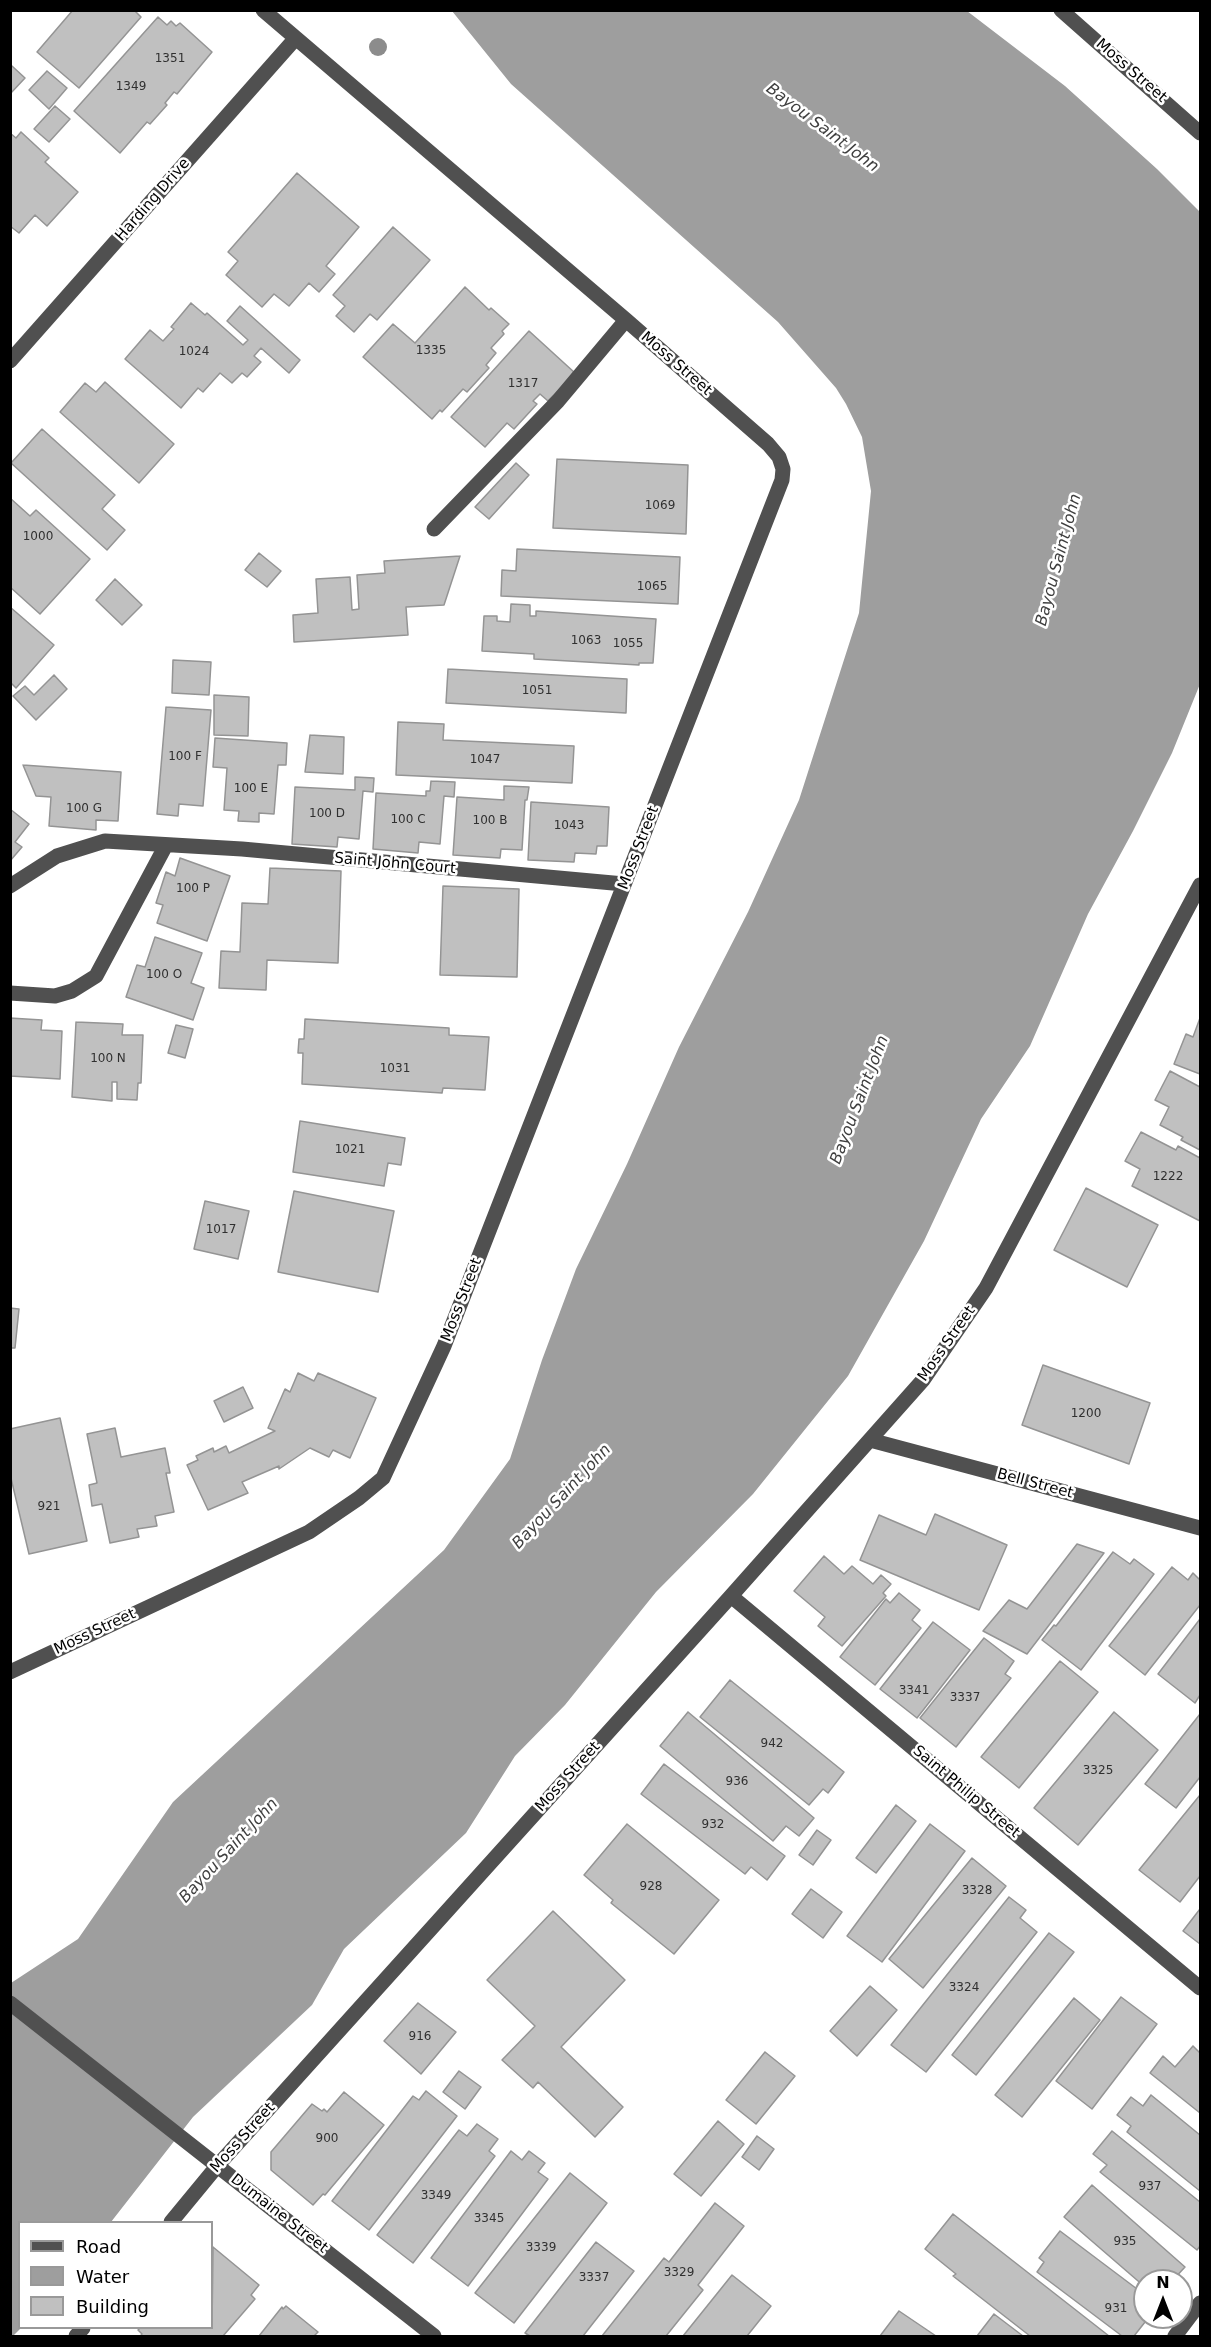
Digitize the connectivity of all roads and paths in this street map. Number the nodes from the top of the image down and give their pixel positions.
1 (262, 10) edge
2 (1061, 10) edge
3 (296, 39) junction
4 (1200, 133) edge
5 (626, 320) junction
6 (10, 362) edge
7 (434, 529) dead end
8 (166, 845) junction
9 (624, 884) junction
10 (1200, 885) edge
11 (10, 886) edge
12 (10, 993) edge
13 (870, 1440) junction
14 (1200, 1528) edge
15 (731, 1596) junction
16 (10, 1672) edge
17 (1200, 1988) edge
18 (10, 2003) edge
19 (218, 2165) junction
20 (173, 2221) edge
21 (1200, 2303) edge
22 (434, 2337) edge
23 (1175, 2337) edge

1 - 3 street, Moss Street
2 - 4 street, Moss Street
3 - 5 street, Moss Street
3 - 6 street, Harding Drive
5 - 7 street
5 - 9 street, Moss Street
8 - 9 street, Saint John Court
8 - 11 street, Saint John Court
8 - 12 street
9 - 16 street, Moss Street
10 - 13 street, Moss Street
13 - 14 street, Bell Street
13 - 15 street, Moss Street
15 - 17 street, Saint Philip Street
15 - 19 street, Moss Street
18 - 19 street, Dumaine Street
19 - 20 street, Moss Street
19 - 22 street, Dumaine Street
21 - 23 street

